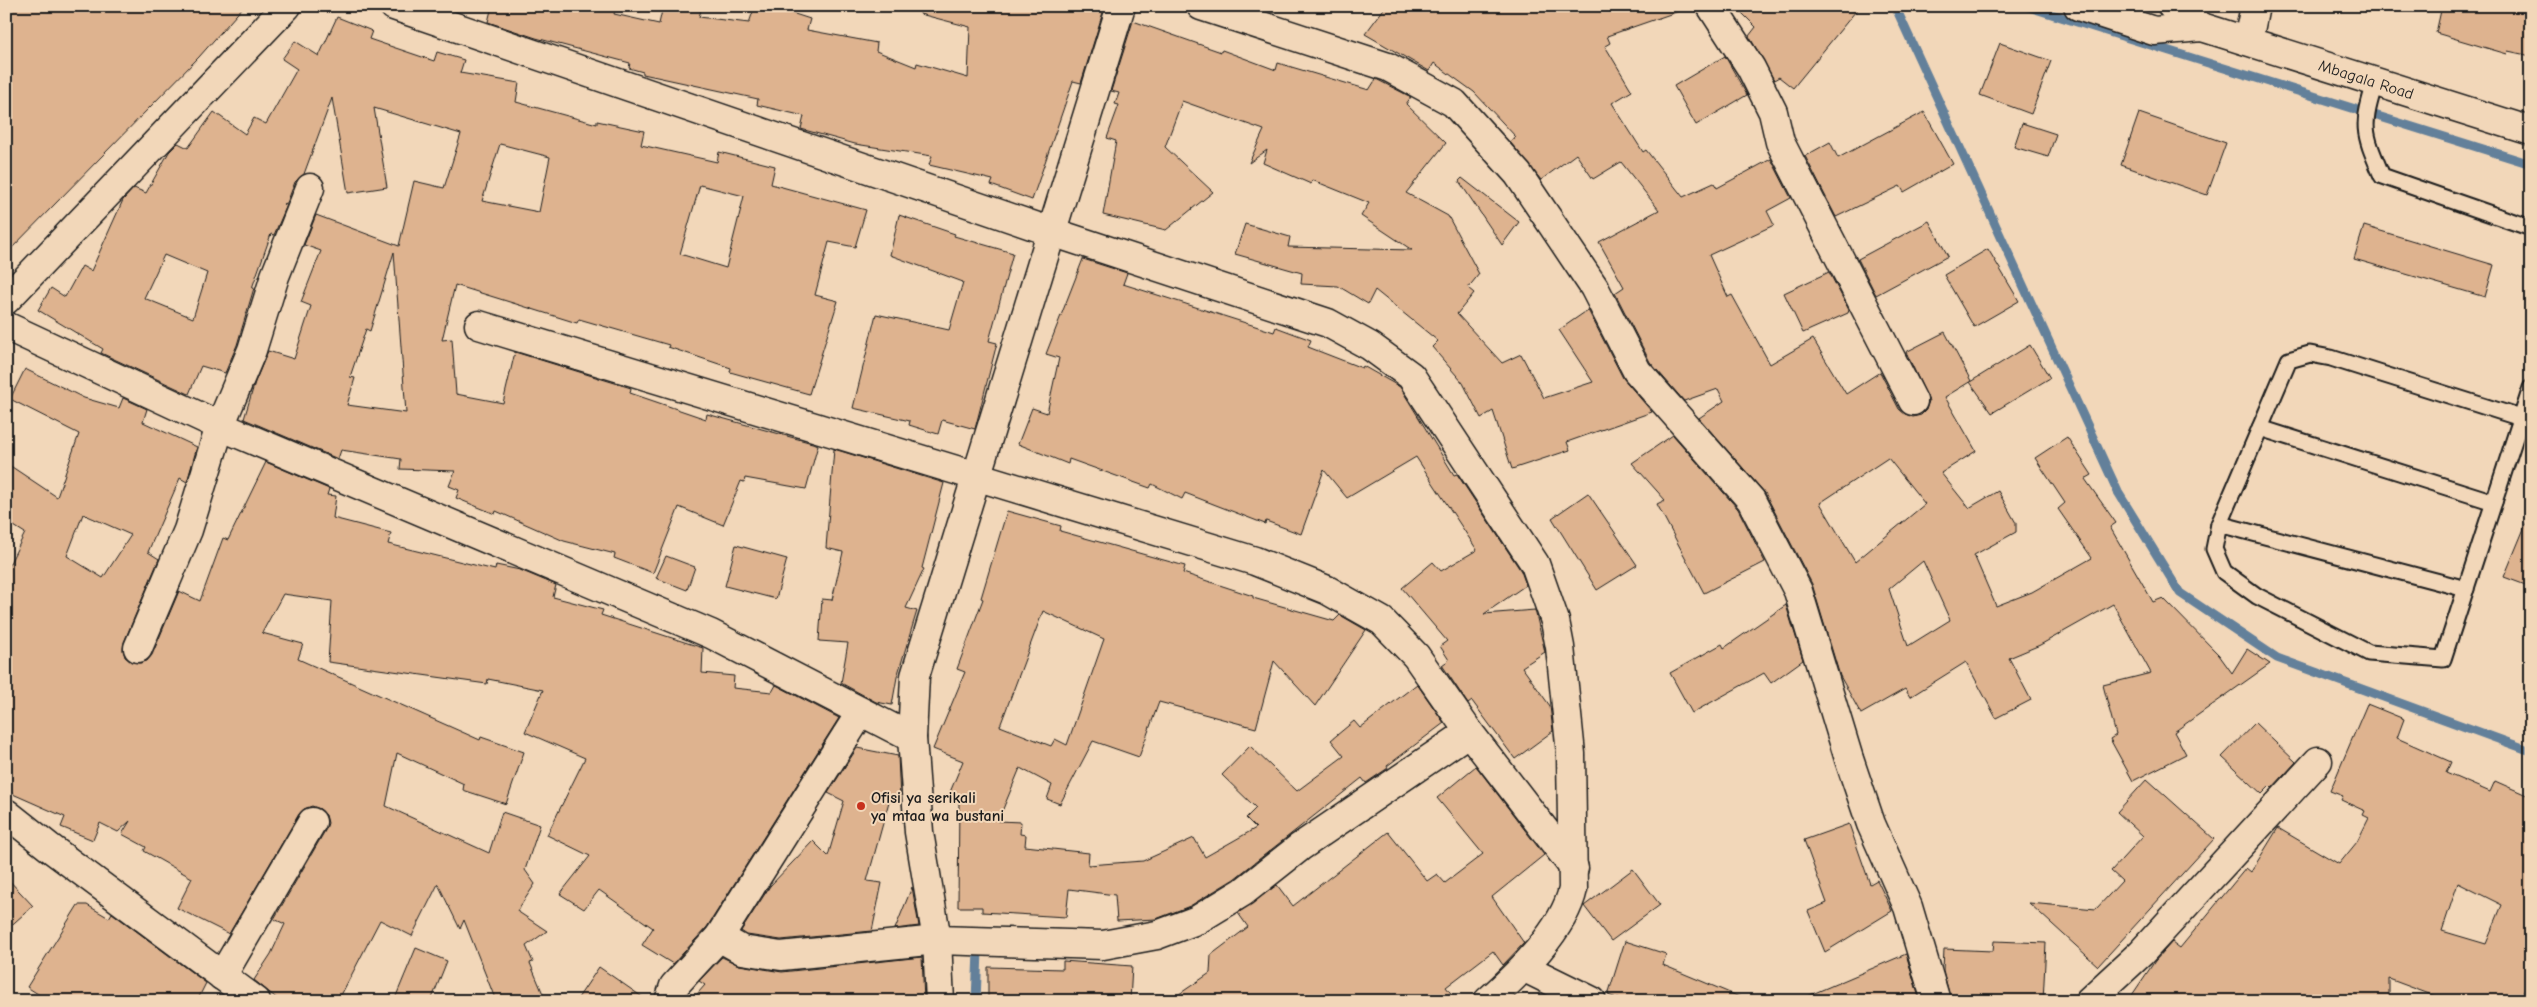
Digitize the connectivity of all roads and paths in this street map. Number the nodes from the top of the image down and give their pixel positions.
1 (287, 6) edge
2 (394, 6) edge
3 (1121, 6) edge
4 (1200, 6) edge
5 (1711, 6) edge
6 (2078, 6) edge
7 (2172, 6) edge
8 (2255, 6) edge
9 (2202, 27) junction
10 (2248, 41) junction
11 (2376, 80) junction
12 (2531, 131) edge
13 (310, 188) dead end
14 (2531, 228) edge
15 (1052, 232) junction
16 (6, 300) edge
17 (479, 325) dead end
18 (6, 326) edge
19 (2531, 388) edge
20 (1913, 401) dead end
21 (2521, 418) junction
22 (220, 426) junction
23 (2260, 428) junction
24 (977, 477) junction
25 (2494, 502) junction
26 (2219, 524) junction
27 (2466, 589) junction
28 (138, 648) dead end
29 (861, 712) junction
30 (1469, 732) junction
31 (912, 738) junction
32 (2318, 761) dead end
33 (6, 813) edge
34 (312, 822) dead end
35 (1574, 868) junction
36 (719, 936) junction
37 (937, 940) junction
38 (1525, 968) junction
39 (222, 976) junction
40 (256, 1001) edge
41 (669, 1001) edge
42 (940, 1001) edge
43 (1488, 1001) edge
44 (1592, 1001) edge
45 (1936, 1001) edge
46 (2089, 1001) edge

1 - 16 street
2 - 15 street
3 - 15 street
4 - 45 street
5 - 20 street
6 - 9 street, Mbagala Road
7 - 9 street, Mbagala Road
8 - 10 street
9 - 10 street, Mbagala Road
10 - 11 street, Mbagala Road
11 - 12 street, Mbagala Road
11 - 14 lane
13 - 22 street
15 - 24 street
15 - 35 street
17 - 24 street
18 - 22 street
19 - 21 lane
21 - 23 lane
21 - 25 lane
22 - 28 street
22 - 29 street
23 - 25 lane
23 - 26 lane
24 - 30 street
24 - 31 street
25 - 27 lane
26 - 27 lane
26 - 27 lane
29 - 31 street
29 - 36 street
30 - 35 street
30 - 37 street
31 - 37 street
32 - 46 street
33 - 39 street
34 - 39 street
35 - 38 street
36 - 37 street
36 - 41 street
37 - 42 street
38 - 43 street
38 - 44 street
39 - 40 street

